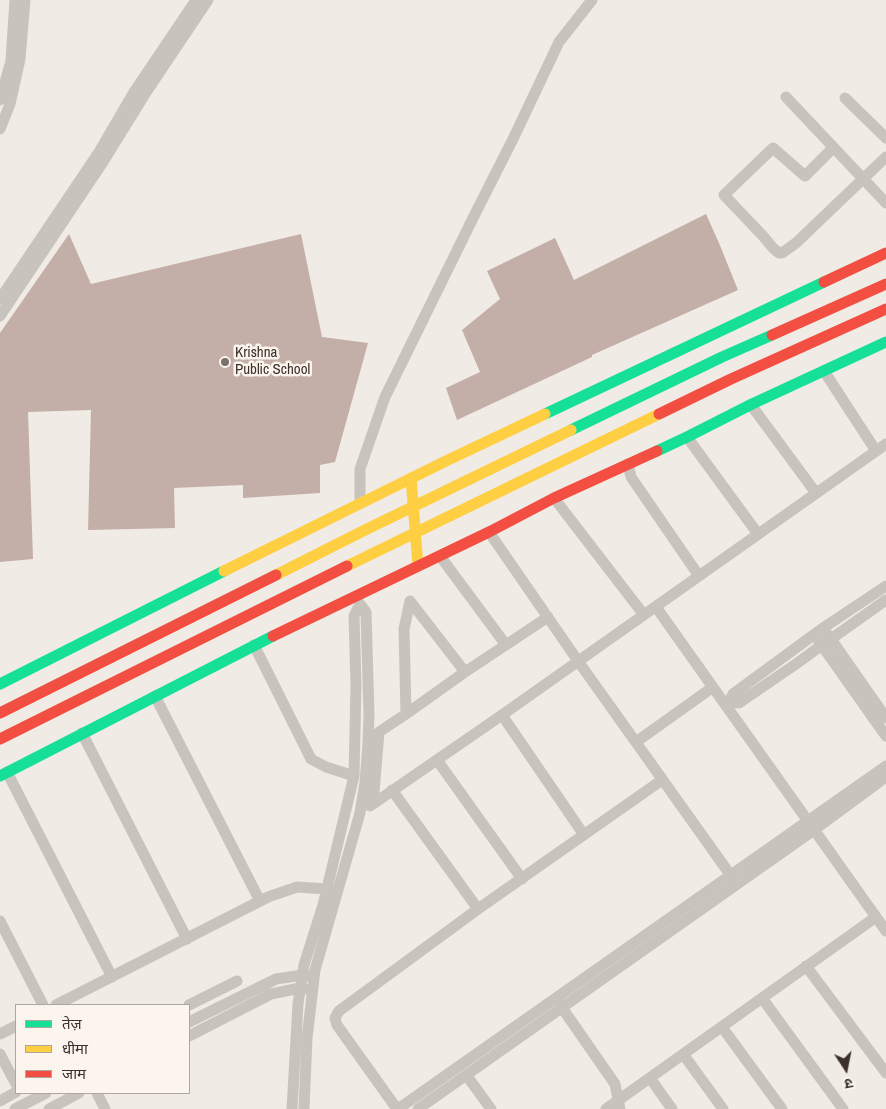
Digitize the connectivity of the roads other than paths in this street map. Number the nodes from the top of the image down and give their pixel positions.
1 (15, 0) edge
2 (25, 0) edge
3 (196, 0) edge
4 (208, 0) edge
5 (592, 0) edge
6 (786, 98) dead end
7 (845, 98) dead end
8 (0, 100) edge
9 (0, 128) edge
10 (886, 138) edge
11 (833, 148) junction
12 (886, 157) edge
13 (864, 179) junction
14 (886, 203) edge
15 (886, 253) edge
16 (886, 284) edge
17 (0, 299) edge
18 (886, 309) edge
19 (0, 316) edge
20 (885, 344) edge
21 (824, 371) junction
22 (752, 404) junction
23 (687, 437) junction
24 (886, 444) edge
25 (876, 451) junction
26 (628, 464) junction
27 (411, 478) junction
28 (816, 493) junction
29 (554, 498) junction
30 (360, 503) junction
31 (413, 507) junction
32 (415, 532) junction
33 (489, 532) junction
34 (758, 534) junction
35 (440, 556) junction
36 (418, 566) junction
37 (699, 576) junction
38 (886, 586) edge
39 (360, 599) junction
40 (886, 600) edge
41 (656, 607) junction
42 (644, 615) junction
43 (548, 617) junction
44 (819, 631) junction
45 (826, 642) junction
46 (254, 645) junction
47 (506, 645) junction
48 (578, 661) junction
49 (465, 672) junction
50 (0, 684) edge
51 (713, 687) junction
52 (155, 696) junction
53 (727, 703) junction
54 (0, 713) edge
55 (406, 714) junction
56 (502, 715) junction
57 (886, 718) edge
58 (82, 733) junction
59 (886, 736) edge
60 (0, 739) edge
61 (636, 742) junction
62 (437, 760) junction
63 (886, 766) edge
64 (4, 774) edge
65 (354, 776) junction
66 (886, 777) edge
67 (662, 780) junction
68 (392, 790) junction
69 (373, 804) junction
70 (360, 813) junction
71 (811, 825) junction
72 (584, 835) junction
73 (522, 879) junction
74 (734, 879) junction
75 (327, 889) junction
76 (260, 901) junction
77 (478, 909) junction
78 (876, 917) junction
79 (0, 921) edge
80 (886, 931) edge
81 (187, 938) junction
82 (806, 966) junction
83 (303, 975) junction
84 (112, 977) junction
85 (236, 981) dead end
86 (314, 983) junction
87 (300, 988) junction
88 (762, 998) junction
89 (560, 1003) junction
90 (42, 1004) edge
91 (58, 1004) edge
92 (190, 1004) edge
93 (190, 1021) edge
94 (15, 1026) edge
95 (722, 1027) junction
96 (0, 1034) edge
97 (190, 1035) edge
98 (0, 1054) edge
99 (684, 1054) junction
100 (886, 1073) edge
101 (467, 1076) junction
102 (650, 1078) junction
103 (15, 1082) edge
104 (15, 1092) edge
105 (44, 1094) edge
106 (77, 1094) edge
107 (98, 1094) edge
108 (0, 1100) edge
109 (619, 1105) edge
110 (718, 1107) edge
111 (15, 1109) edge
112 (49, 1109) edge
113 (105, 1109) edge
114 (292, 1109) edge
115 (304, 1109) edge
116 (397, 1109) edge
117 (418, 1109) edge
118 (491, 1109) edge
119 (606, 1109) edge
120 (672, 1109) edge
121 (782, 1109) edge
122 (843, 1109) edge

1 - 8 street
2 - 9 street
3 - 17 street
4 - 19 street
5 - 30 street
6 - 11 street
7 - 10 street
11 - 13 street
11 - 13 street
12 - 13 street
13 - 14 street
15 - 27 street
16 - 31 street
18 - 32 street
20 - 21 street
21 - 22 street
21 - 25 street
22 - 23 street
22 - 28 street
23 - 26 street
23 - 34 street
24 - 25 street
25 - 28 street
26 - 29 street
26 - 37 street
27 - 30 street
27 - 31 street
28 - 34 street
29 - 33 street
29 - 42 street
30 - 50 street
31 - 32 street
31 - 54 street
32 - 36 street
32 - 60 street
33 - 35 street
33 - 43 street
34 - 37 street
35 - 36 street
35 - 47 street
36 - 39 street
37 - 41 street
38 - 44 street
39 - 46 street
39 - 65 street
39 - 70 street
40 - 45 street
41 - 42 street
41 - 51 street
42 - 48 street
43 - 47 street
43 - 48 street
44 - 45 street
44 - 53 street
45 - 53 street
45 - 57 street
45 - 59 street
46 - 52 street
46 - 65 street
47 - 49 street
48 - 56 street
48 - 61 street
49 - 55 street
49 - 55 street
51 - 53 street
51 - 61 street
52 - 58 street
52 - 76 street
53 - 71 street
55 - 69 street
56 - 62 street
56 - 72 street
58 - 64 street
58 - 81 street
61 - 67 street
62 - 68 street
62 - 73 street
63 - 71 street
64 - 84 street
65 - 75 street
66 - 71 street
67 - 72 street
67 - 74 street
68 - 69 street
68 - 77 street
69 - 70 street
70 - 86 street
71 - 74 street
71 - 78 street
72 - 73 street
73 - 77 street
74 - 89 street
75 - 76 street
75 - 83 street
76 - 81 street
77 - 116 street
78 - 80 street
78 - 82 street
79 - 90 street
81 - 84 street
82 - 88 street
82 - 100 street
83 - 86 street
83 - 87 street
83 - 93 street
84 - 91 street
85 - 92 street
86 - 87 street
86 - 115 street
87 - 97 street
87 - 114 street
88 - 95 street
88 - 122 street
89 - 101 street
89 - 109 street
89 - 116 street
94 - 96 street
95 - 99 street
95 - 121 street
98 - 103 street
99 - 102 street
99 - 110 street
101 - 117 street
101 - 118 street
102 - 109 street
102 - 120 street
104 - 108 street
105 - 111 street
106 - 112 street
107 - 113 street
109 - 119 street

